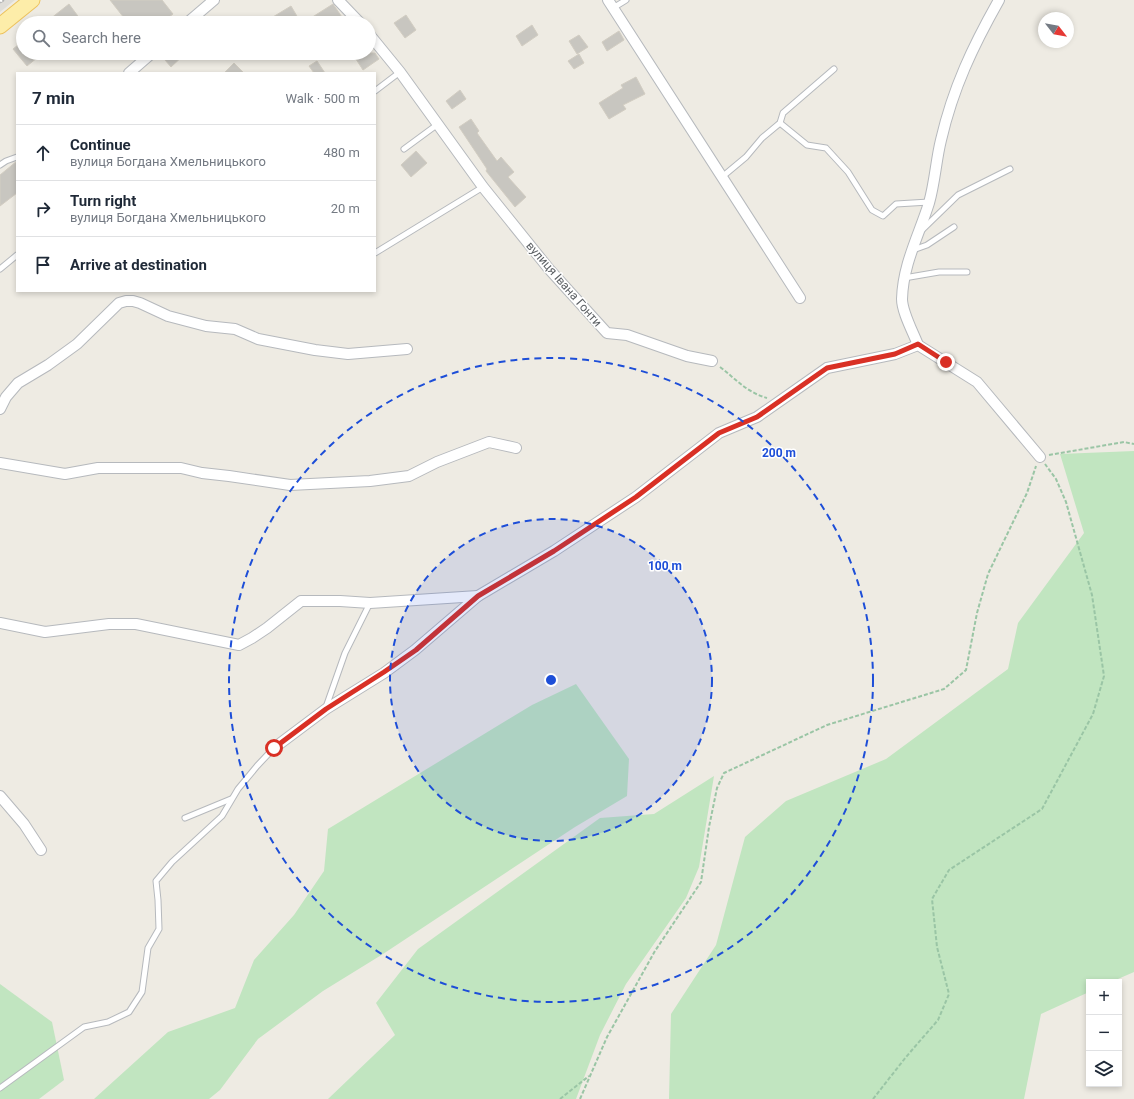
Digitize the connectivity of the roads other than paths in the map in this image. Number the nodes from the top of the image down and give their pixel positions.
1 (32, 0) edge
2 (214, 0) edge
3 (338, 0) edge
4 (626, 0) edge
5 (999, 0) edge
6 (610, 4) edge
7 (195, 16) edge
8 (353, 16) edge
9 (0, 26) edge
10 (376, 43) edge
11 (145, 60) edge
12 (834, 69) dead end
13 (134, 70) edge
14 (400, 72) junction
15 (376, 90) edge
16 (780, 123) junction
17 (438, 124) junction
18 (404, 150) dead end
19 (16, 157) edge
20 (0, 165) edge
21 (1010, 169) dead end
22 (722, 177) junction
23 (483, 187) junction
24 (929, 202) junction
25 (954, 227) dead end
26 (918, 233) junction
27 (912, 251) junction
28 (376, 252) edge
29 (16, 256) edge
30 (0, 269) edge
31 (967, 272) dead end
32 (904, 278) junction
33 (800, 298) dead end
34 (918, 344) junction
35 (407, 349) dead end
36 (712, 361) road end
37 (0, 409) edge
38 (516, 448) dead end
39 (1040, 457) road end
40 (0, 463) edge
41 (478, 596) junction
42 (370, 603) junction
43 (0, 623) edge
44 (326, 709) junction
45 (274, 748) joint
46 (0, 796) edge
47 (232, 799) junction
48 (185, 818) dead end
49 (42, 850) dead end
50 (0, 1088) edge

1 - 9 main road
2 - 7 street
3 - 8 street
4 - 6 lane
5 - 24 street
6 - 22 street
10 - 14 street, вулиця Івана Гонти
11 - 13 street
12 - 16 lane
14 - 15 lane
14 - 17 street, вулиця Івана Гонти
16 - 22 lane
16 - 24 lane
17 - 18 lane
17 - 23 street, вулиця Івана Гонти
19 - 20 lane
21 - 26 lane
22 - 33 street
23 - 28 lane
23 - 36 street, вулиця Івана Гонти
24 - 26 street
25 - 27 lane
26 - 27 street
27 - 32 street
29 - 30 lane
31 - 32 lane
32 - 34 street
34 - 39 street
34 - 41 street
35 - 37 street
38 - 40 street
41 - 42 street
41 - 44 street
42 - 43 street
42 - 44 lane
44 - 45 street
45 - 47 lane
46 - 49 street
47 - 48 lane
47 - 50 lane

